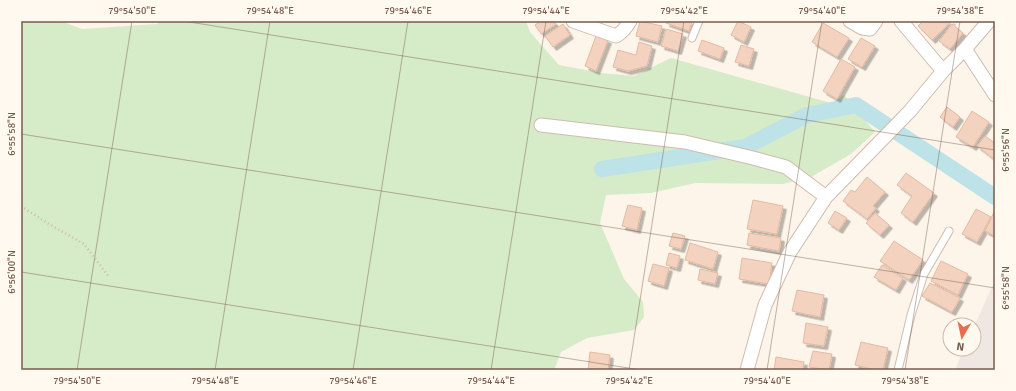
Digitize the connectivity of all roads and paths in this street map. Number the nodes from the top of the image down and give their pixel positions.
1 (573, 21) edge
2 (630, 21) edge
3 (699, 21) edge
4 (850, 21) edge
5 (876, 21) edge
6 (901, 21) edge
7 (989, 21) edge
8 (692, 38) dead end
9 (965, 49) junction
10 (943, 71) junction
11 (995, 94) edge
12 (541, 126) dead end
13 (826, 196) junction
14 (21, 206) edge
15 (949, 231) dead end
16 (109, 277) dead end
17 (747, 370) edge
18 (898, 370) edge

1 - 2 street
3 - 8 lane
4 - 5 street
6 - 10 street
7 - 9 street
9 - 10 street
9 - 11 street
10 - 13 street
12 - 13 street
13 - 17 street
14 - 16 path
15 - 18 lane

